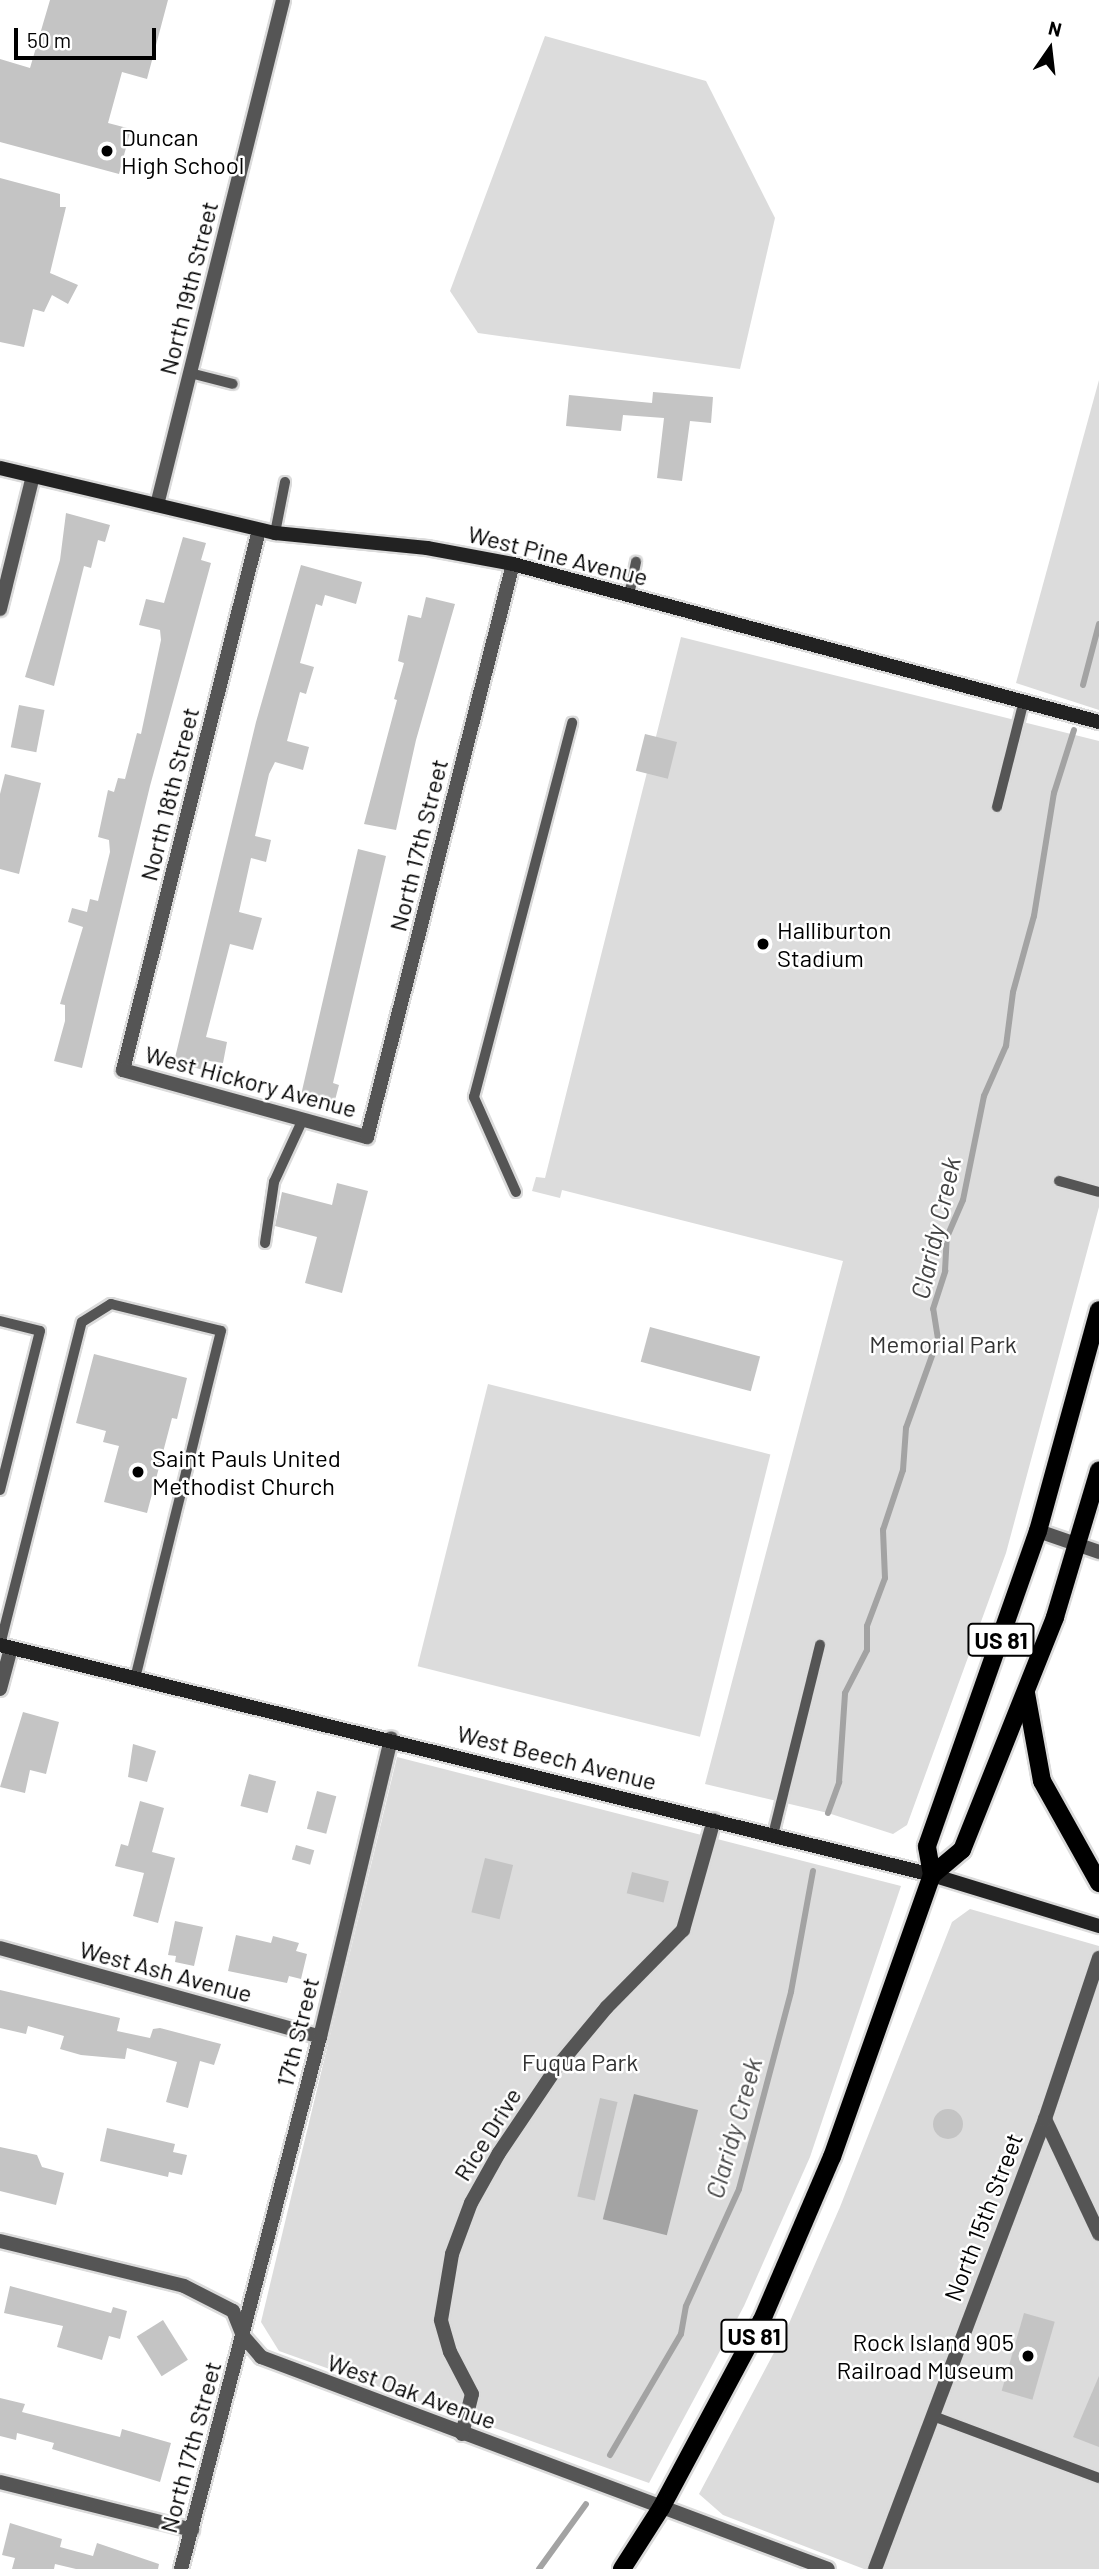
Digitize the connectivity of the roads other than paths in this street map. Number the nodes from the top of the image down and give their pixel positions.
1 (283, 0) edge
2 (190, 373) junction
3 (233, 384) dead end
4 (0, 468) edge
5 (33, 476) junction
6 (285, 482) dead end
7 (157, 505) junction
8 (259, 530) junction
9 (275, 533) junction
10 (636, 562) dead end
11 (513, 564) junction
12 (629, 595) junction
13 (0, 609) edge
14 (1024, 700) junction
15 (1099, 722) edge
16 (572, 723) dead end
17 (997, 807) dead end
18 (123, 1070) joint
19 (303, 1119) junction
20 (367, 1137) joint
21 (1059, 1181) dead end
22 (516, 1192) dead end
23 (1099, 1192) edge
24 (265, 1242) dead end
25 (1099, 1310) edge
26 (0, 1321) edge
27 (1099, 1470) edge
28 (0, 1490) edge
29 (1038, 1531) junction
30 (1080, 1545) junction
31 (1099, 1552) edge
32 (820, 1645) dead end
33 (4, 1646) edge
34 (135, 1679) junction
35 (0, 1689) edge
36 (1026, 1693) junction
37 (391, 1738) junction
38 (714, 1820) junction
39 (773, 1835) junction
40 (932, 1875) junction
41 (1099, 1883) edge
42 (1099, 1926) edge
43 (0, 1948) edge
44 (1099, 1958) edge
45 (320, 2037) junction
46 (1045, 2119) junction
47 (1099, 2234) edge
48 (0, 2241) edge
49 (243, 2336) junction
50 (933, 2416) junction
51 (462, 2434) junction
52 (1099, 2478) edge
53 (0, 2482) edge
54 (661, 2508) junction
55 (192, 2530) junction
56 (181, 2569) edge
57 (622, 2569) edge
58 (828, 2569) edge
59 (875, 2569) edge

1 - 2 street, North 19th Street
2 - 3 lane
2 - 7 street, North 19th Street
4 - 5 street, West Pine Avenue
5 - 7 street, West Pine Avenue
5 - 13 street
6 - 9 lane
7 - 8 street, West Pine Avenue
8 - 9 street, West Pine Avenue
8 - 18 street, North 18th Street
9 - 11 street, West Pine Avenue
10 - 12 lane
11 - 12 street, West Pine Avenue
11 - 20 street, North 17th Street
12 - 14 street, West Pine Avenue
14 - 15 street, West Pine Avenue
14 - 17 lane
16 - 22 lane
18 - 19 street, West Hickory Avenue
19 - 20 street, West Hickory Avenue
19 - 24 lane
21 - 23 lane
25 - 29 main road, US 81
26 - 28 lane
27 - 30 main road, US 81
29 - 30 street
29 - 40 main road, US 81
30 - 31 street
30 - 36 main road, US 81
32 - 39 lane
33 - 34 street, West Beech Avenue
33 - 34 lane
33 - 35 street
34 - 37 street, West Beech Avenue
36 - 40 main road, US 81
36 - 41 main road
37 - 38 street, West Beech Avenue
37 - 45 street, 17th Street
38 - 39 street, West Beech Avenue
38 - 51 street, Rice Drive
39 - 40 street, West Beech Avenue
40 - 42 street, West Beech Avenue
40 - 54 main road, US 81
43 - 45 street, West Ash Avenue
44 - 46 street, North 15th Street
45 - 49 street, 17th Street
46 - 47 street
46 - 50 street, North 15th Street
48 - 49 street, West Oak Avenue
49 - 51 street, West Oak Avenue
49 - 55 street, North 17th Street
50 - 52 lane
50 - 59 street, North 15th Street
51 - 54 street, West Oak Avenue
53 - 55 street
54 - 57 main road, US 81
54 - 58 street, West Oak Avenue
55 - 56 street, North 17th Street

